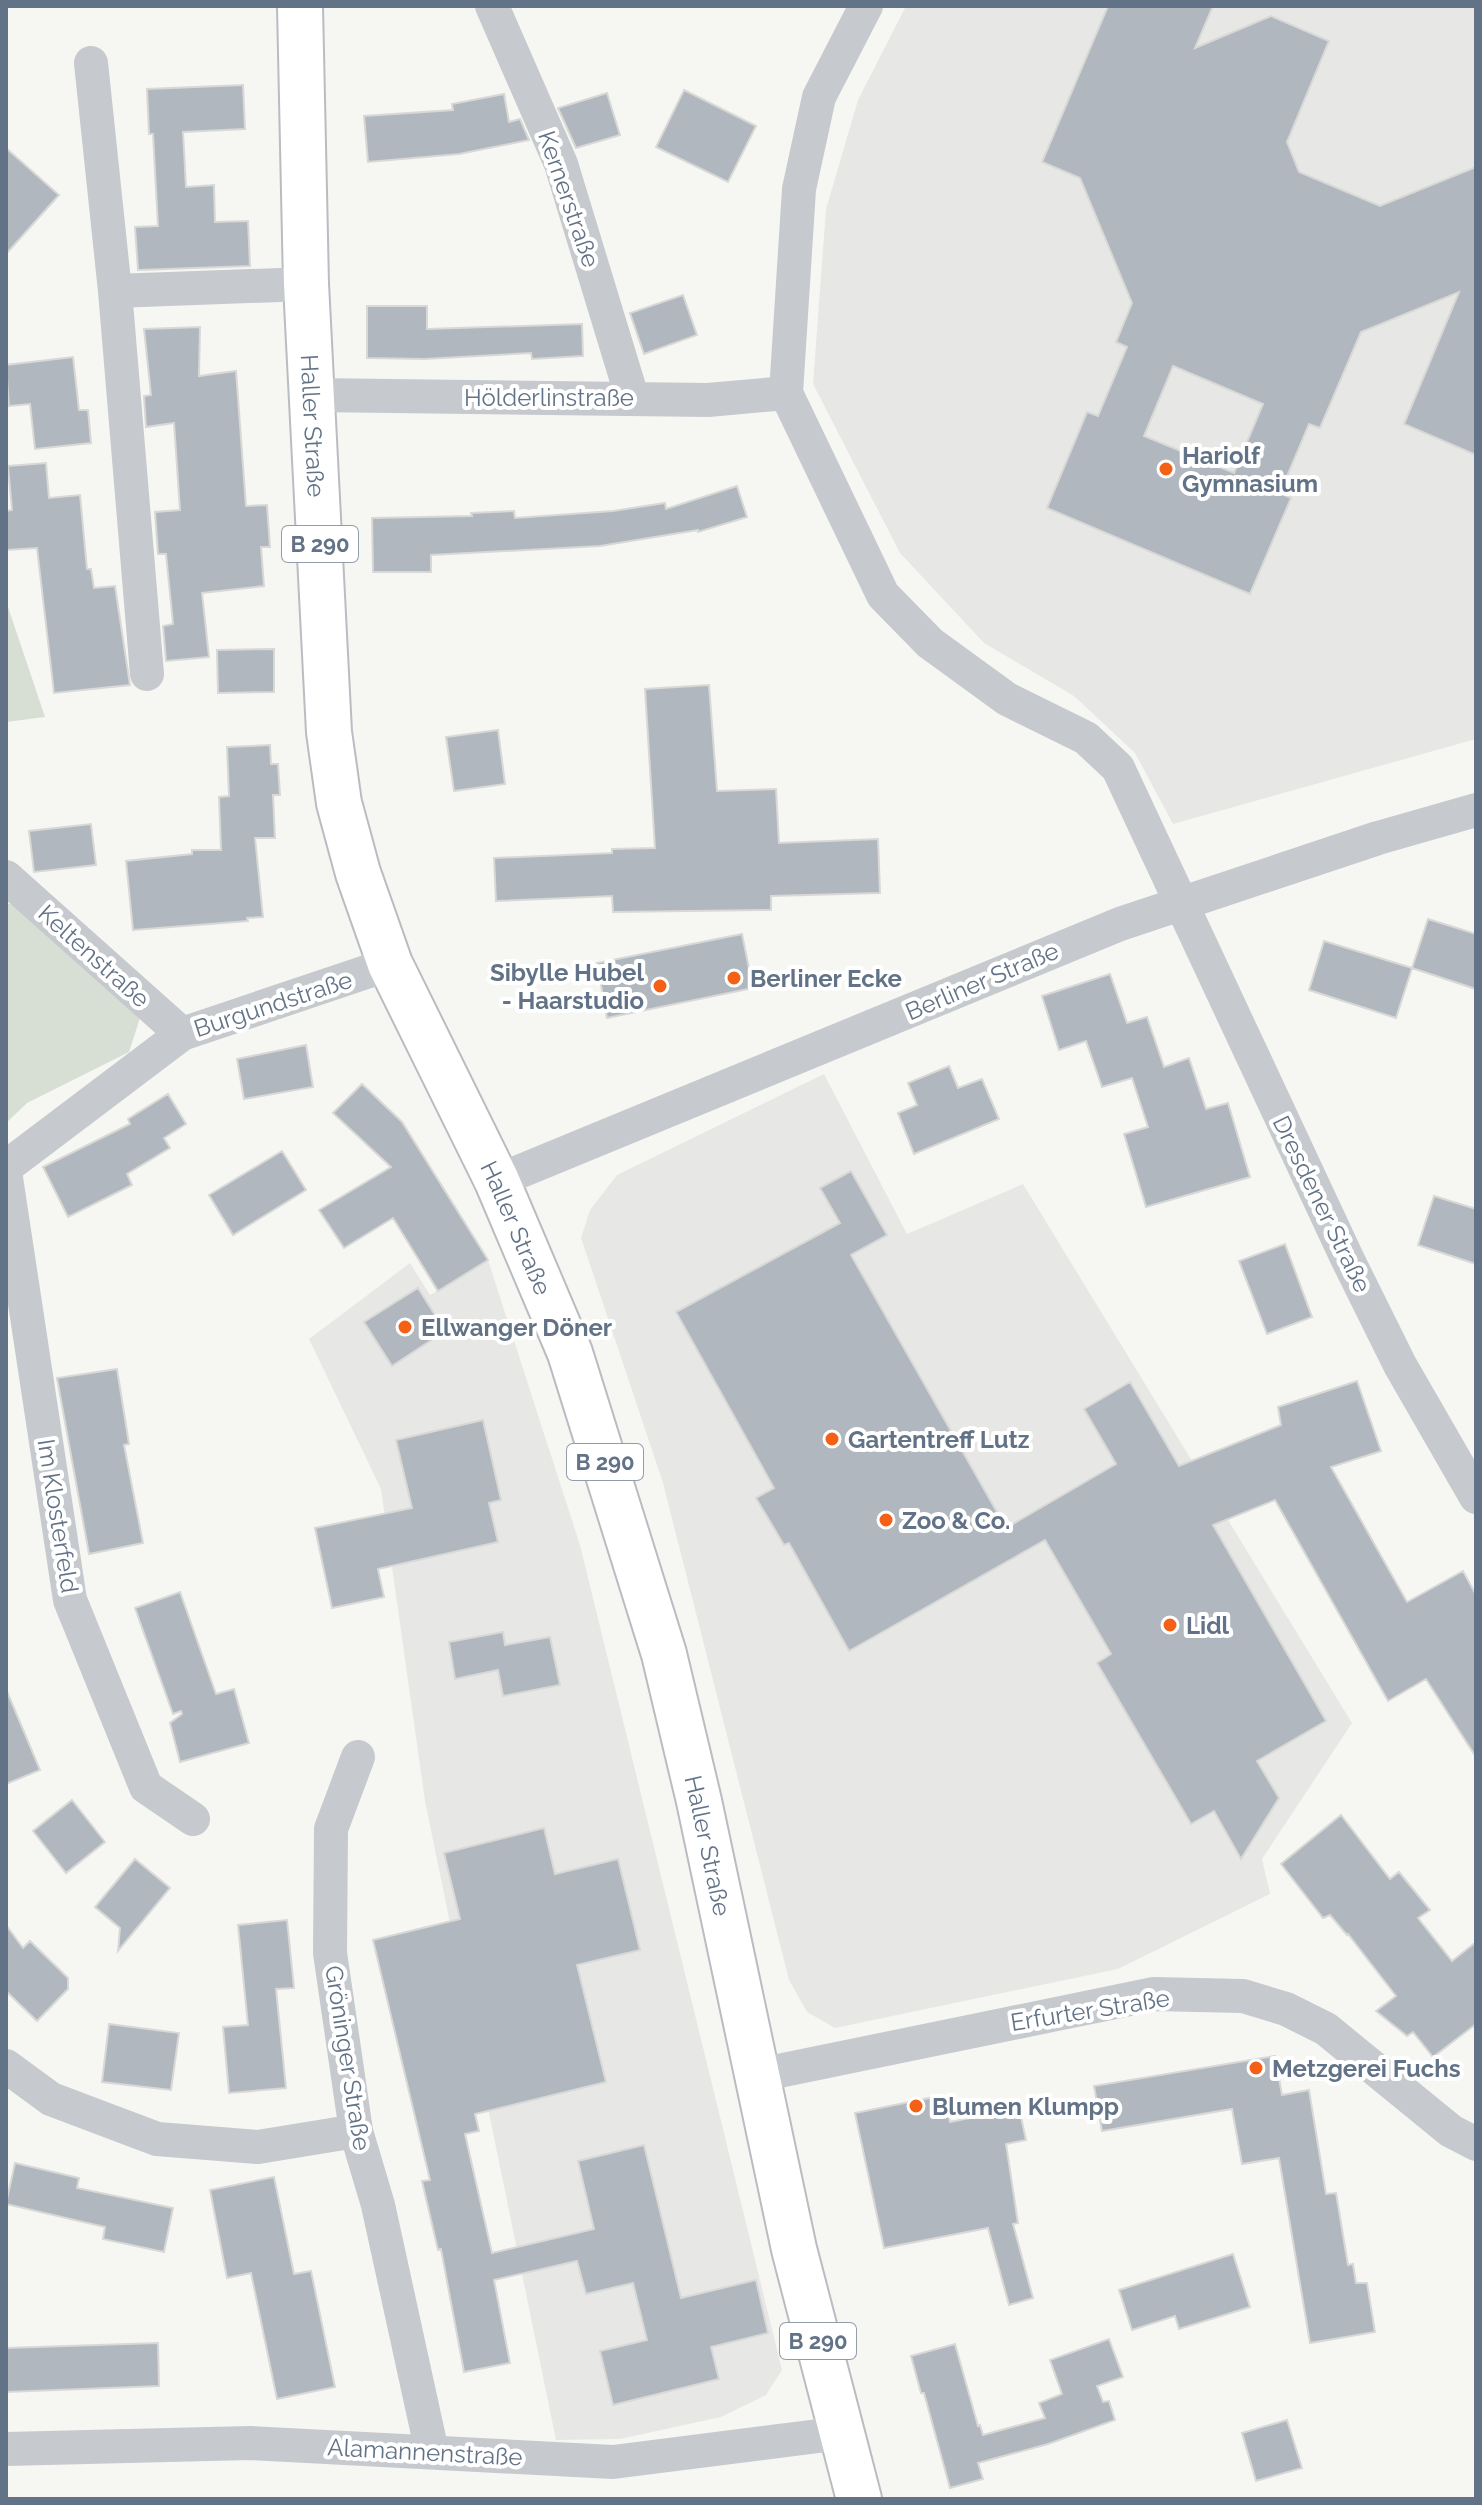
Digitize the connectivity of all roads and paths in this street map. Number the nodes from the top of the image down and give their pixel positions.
1 (300, 6) edge
2 (492, 6) edge
3 (866, 6) edge
4 (91, 63) dead end
5 (306, 284) junction
6 (115, 291) junction
7 (786, 393) junction
8 (313, 395) junction
9 (632, 397) junction
10 (147, 674) dead end
11 (1476, 810) edge
12 (6, 877) edge
13 (1180, 903) junction
14 (390, 964) junction
15 (182, 1034) junction
16 (6, 1167) edge
17 (6, 1178) edge
18 (497, 1181) junction
19 (1476, 1497) edge
20 (358, 1757) dead end
21 (193, 1819) dead end
22 (6, 2066) edge
23 (759, 2075) junction
24 (356, 2131) junction
25 (1476, 2144) edge
26 (842, 2433) junction
27 (6, 2449) edge
28 (432, 2452) junction
29 (859, 2499) edge

1 - 5 main road, Haller Straße / B 290
2 - 9 street, Kernerstraße
3 - 7 street
4 - 6 street
5 - 6 street
5 - 8 main road, Haller Straße / B 290
6 - 10 street
7 - 9 street, Hölderlinstraße
7 - 13 street, Dresdener Straße
8 - 9 street, Hölderlinstraße
8 - 14 main road, Haller Straße / B 290
11 - 13 street, Berliner Straße
12 - 15 street, Keltenstraße
13 - 18 street, Berliner Straße
13 - 19 street, Dresdener Straße
14 - 15 street, Burgundstraße
14 - 18 main road, Haller Straße / B 290
15 - 16 street, Burgundstraße
17 - 21 street, Im Klosterfeld
18 - 23 main road, Haller Straße / B 290
20 - 24 street, Gröninger Straße
22 - 24 street
23 - 25 street, Erfurter Straße
23 - 26 main road, Haller Straße / B 290
24 - 28 street, Gröninger Straße
26 - 28 street, Alamannenstraße
26 - 29 main road, Haller Straße / B 290
27 - 28 street, Alamannenstraße

